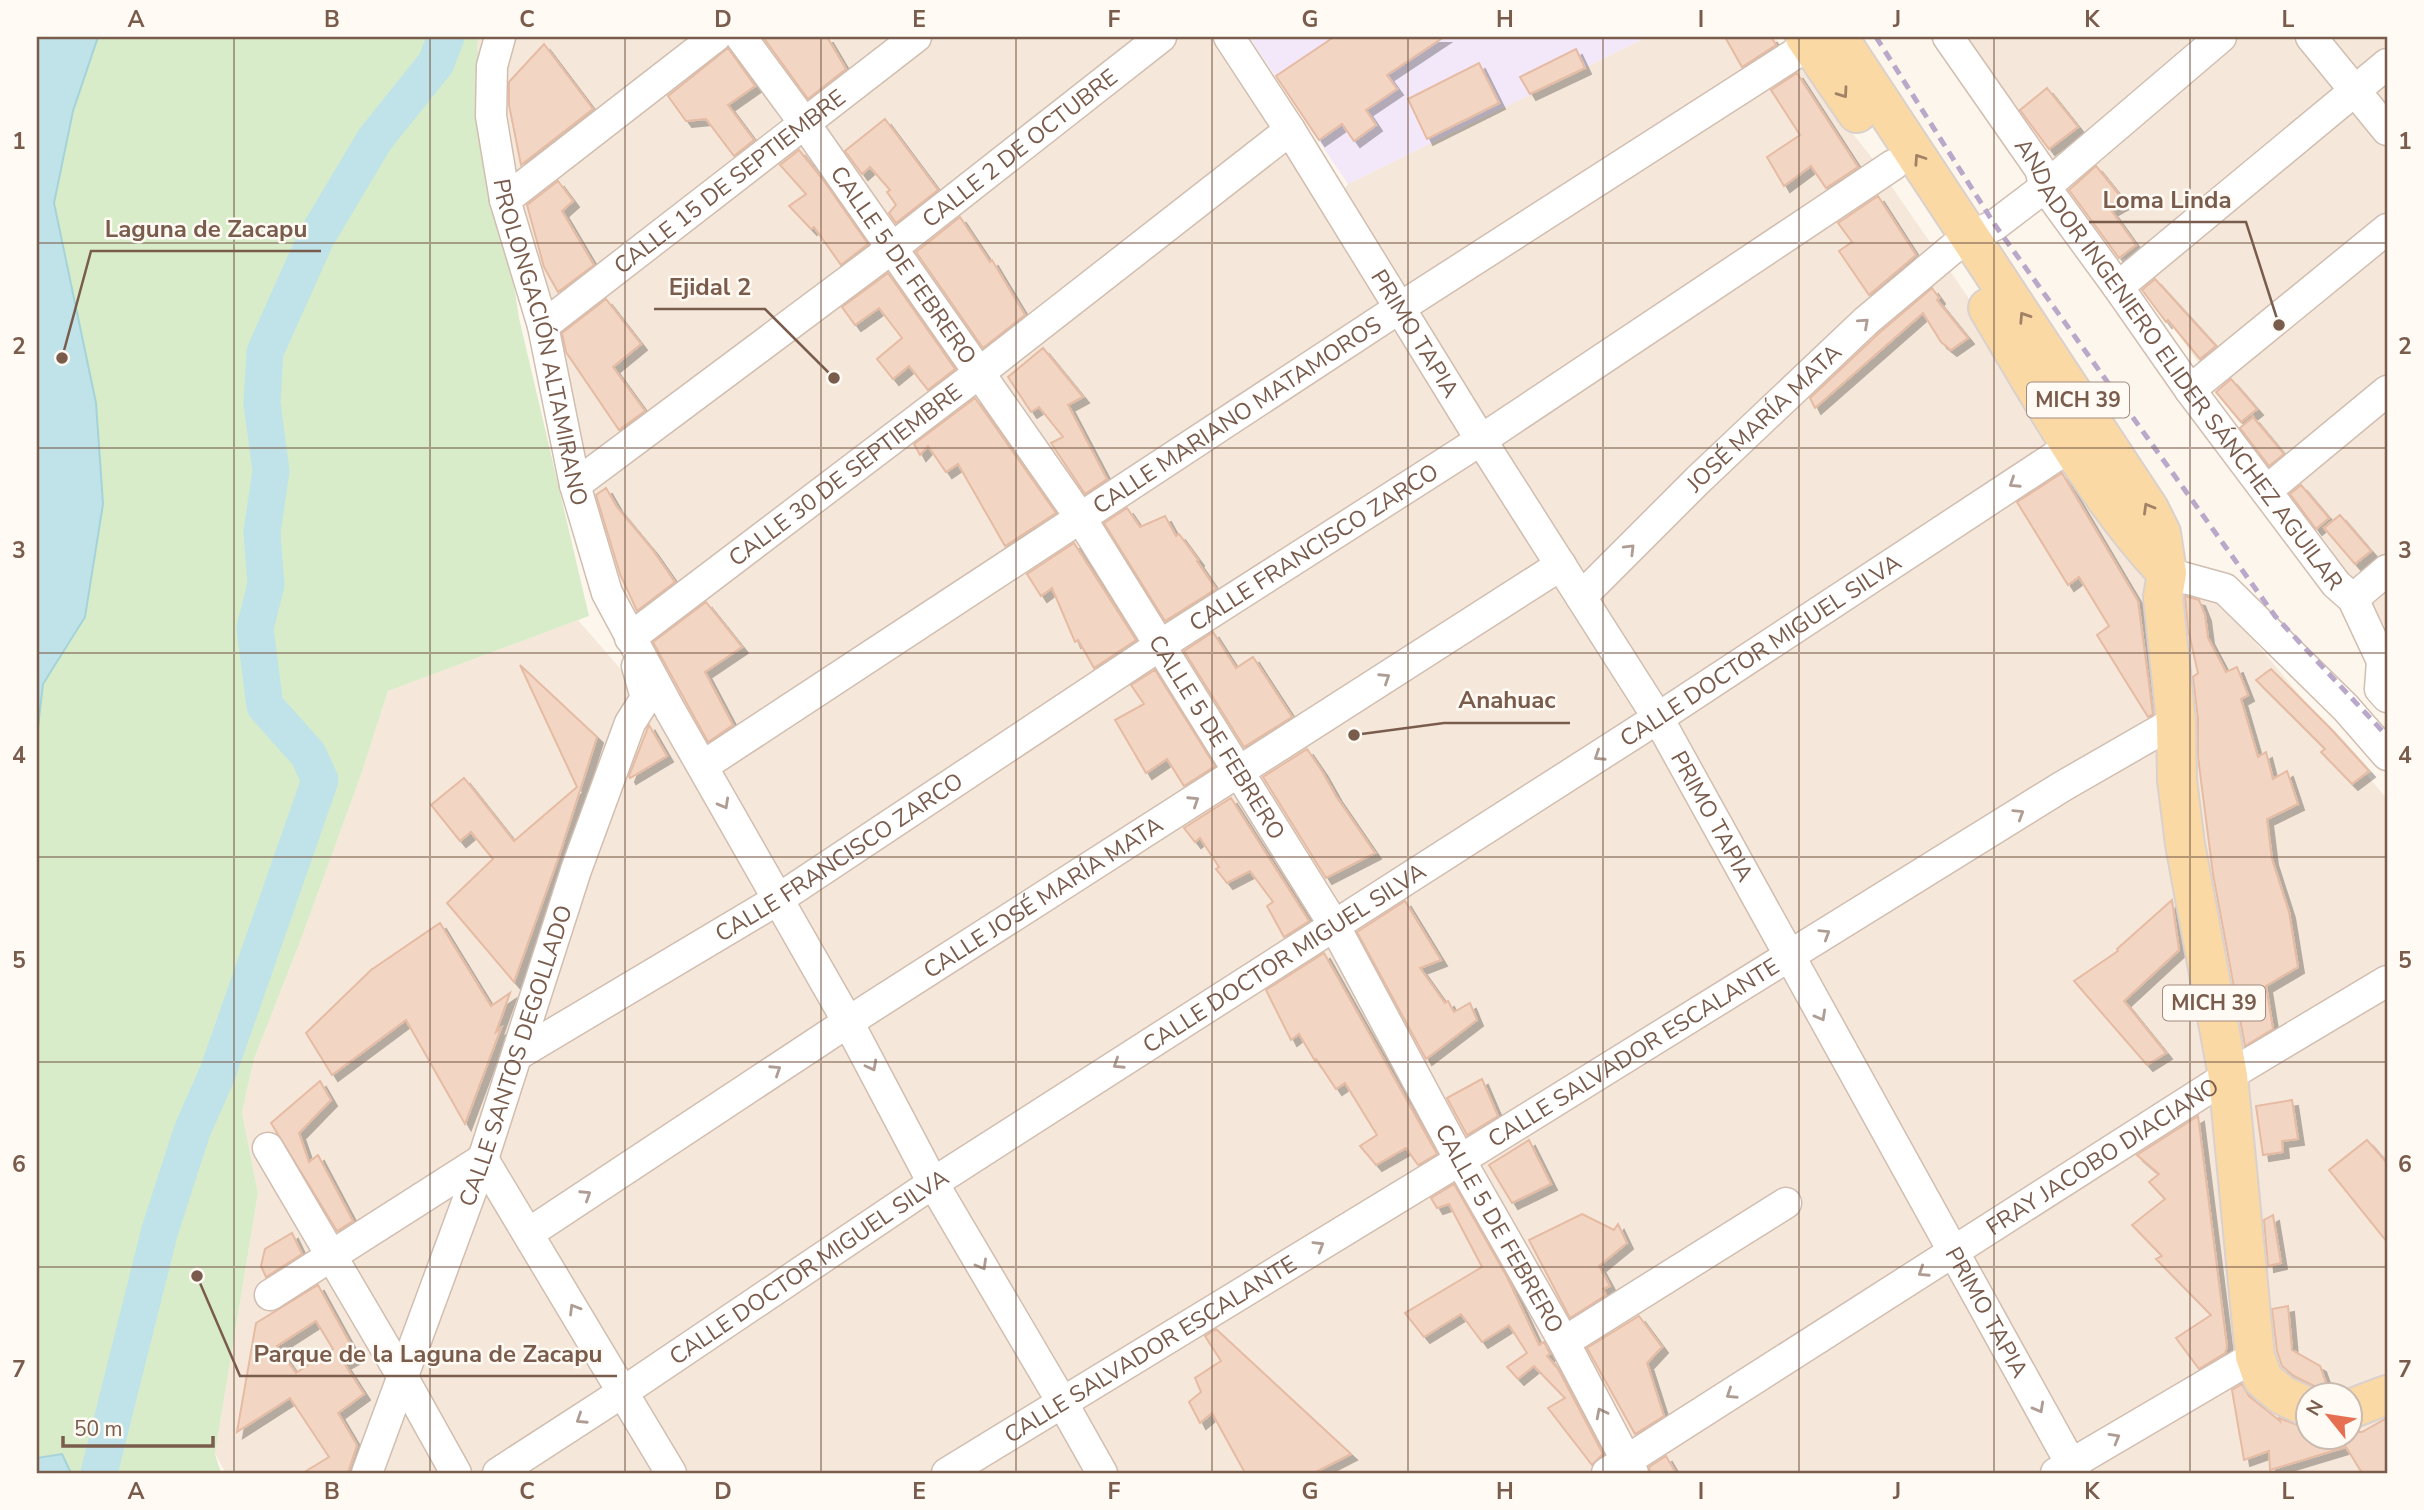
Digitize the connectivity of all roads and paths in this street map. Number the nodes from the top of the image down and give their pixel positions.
1 (500, 37) edge
2 (715, 37) edge
3 (741, 37) edge
4 (916, 37) edge
5 (1161, 37) edge
6 (1229, 37) edge
7 (1948, 37) edge
8 (2221, 37) edge
9 (2311, 37) edge
10 (1818, 38) edge
11 (2387, 64) edge
12 (2356, 90) junction
13 (805, 124) junction
14 (1290, 130) junction
15 (2387, 130) edge
16 (1894, 165) junction
17 (2045, 187) junction
18 (505, 200) junction
19 (2387, 229) edge
20 (1961, 242) junction
21 (891, 249) junction
22 (2118, 287) junction
23 (1401, 307) junction
24 (543, 326) junction
25 (979, 373) junction
26 (2190, 390) junction
27 (2387, 391) edge
28 (1481, 440) junction
29 (2071, 446) junction
30 (575, 485) junction
31 (2266, 491) junction
32 (1080, 517) junction
33 (1560, 565) junction
34 (2387, 570) edge
35 (2167, 573) junction
36 (1581, 597) junction
37 (2353, 599) junction
38 (630, 638) junction
39 (1159, 646) junction
40 (2387, 697) edge
41 (658, 704) junction
42 (1658, 718) junction
43 (2176, 721) junction
44 (2387, 755) edge
45 (703, 766) junction
46 (1239, 773) junction
47 (777, 900) junction
48 (1334, 925) junction
49 (1788, 956) junction
50 (2387, 981) edge
51 (848, 1022) junction
52 (517, 1055) junction
53 (2228, 1076) junction
54 (268, 1148) dead end
55 (484, 1159) junction
56 (1460, 1160) junction
57 (933, 1183) junction
58 (1786, 1203) dead end
59 (529, 1233) junction
60 (1953, 1252) junction
61 (331, 1255) junction
62 (270, 1295) dead end
63 (1564, 1342) junction
64 (2255, 1356) junction
65 (402, 1376) junction
66 (623, 1392) junction
67 (2387, 1395) edge
68 (2294, 1401) edge
69 (1062, 1402) junction
70 (2364, 1404) edge
71 (1622, 1469) edge
72 (2068, 1470) edge
73 (368, 1473) edge
74 (456, 1473) edge
75 (498, 1473) edge
76 (671, 1473) edge
77 (947, 1473) edge
78 (1102, 1473) edge

1 - 18 street, PROLONGACIÓN ALTAMIRANO
2 - 18 street
3 - 13 street, CALLE 5 DE FEBRERO
4 - 13 street, CALLE 15 DE SEPTIEMBRE
5 - 21 street, CALLE 2 DE OCTUBRE
6 - 14 street, PRIMO TAPIA
7 - 17 street, ANDADOR INGENIERO ELIDER SÁNCHEZ AGUILAR
8 - 17 street, JOSÉ MARÍA MATA
9 - 12 street
10 -> 16 main road, MICH 39
20 -> 10 main road, MICH 39
10 - 23 street, CALLE MARIANO MATAMOROS
11 - 12 street
12 - 15 street
12 - 22 street
13 - 21 street, CALLE 5 DE FEBRERO
13 - 24 street, CALLE 15 DE SEPTIEMBRE
14 - 23 street, PRIMO TAPIA
14 - 25 street, CALLE 30 DE SEPTIEMBRE
16 - 20 main road, MICH 39
16 - 28 street, CALLE FRANCISCO ZARCO
17 - 20 street, JOSÉ MARÍA MATA
17 - 22 street, ANDADOR INGENIERO ELIDER SÁNCHEZ AGUILAR
18 - 24 street, PROLONGACIÓN ALTAMIRANO
19 - 26 street
20 - 29 main road, MICH 39
35 -> 20 main road, MICH 39
36 -> 20 street, JOSÉ MARÍA MATA
21 - 25 street, CALLE 5 DE FEBRERO
21 - 30 street, CALLE 2 DE OCTUBRE
22 - 26 street, ANDADOR INGENIERO ELIDER SÁNCHEZ AGUILAR
23 - 28 street, PRIMO TAPIA
23 - 32 street, CALLE MARIANO MATAMOROS
24 - 30 street, PROLONGACIÓN ALTAMIRANO
25 - 32 street, CALLE 5 DE FEBRERO
25 - 38 street, CALLE 30 DE SEPTIEMBRE
26 - 31 street, ANDADOR INGENIERO ELIDER SÁNCHEZ AGUILAR
27 - 31 street
28 - 33 street, PRIMO TAPIA
28 - 39 street, CALLE FRANCISCO ZARCO
29 - 35 main road, MICH 39
29 -> 42 street, CALLE DOCTOR MIGUEL SILVA
30 - 38 street, PROLONGACIÓN ALTAMIRANO
31 - 37 street, ANDADOR INGENIERO ELIDER SÁNCHEZ AGUILAR
32 - 39 street, CALLE 5 DE FEBRERO
32 - 45 street, CALLE MARIANO MATAMOROS
33 - 36 street, PRIMO TAPIA
46 -> 33 street, CALLE JOSÉ MARÍA MATA
34 - 37 street
35 - 43 main road, MICH 39
35 - 44 street
36 - 42 street, PRIMO TAPIA
37 - 40 street, ANDADOR INGENIERO ELIDER SÁNCHEZ AGUILAR
38 - 41 street, PROLONGACIÓN ALTAMIRANO
39 - 46 street, CALLE 5 DE FEBRERO
39 - 47 street, CALLE FRANCISCO ZARCO
41 - 45 street, PROLONGACIÓN ALTAMIRANO
41 - 52 street, CALLE SANTOS DEGOLLADO
42 -> 48 street, CALLE DOCTOR MIGUEL SILVA
42 - 49 street, PRIMO TAPIA
49 -> 43 street, CALLE SALVADOR ESCALANTE
43 - 53 main road, MICH 39
45 -> 47 street, PROLONGACIÓN ALTAMIRANO
46 - 48 street, CALLE 5 DE FEBRERO
51 -> 46 street, CALLE JOSÉ MARÍA MATA
47 - 51 street, PROLONGACIÓN ALTAMIRANO
47 - 52 street, CALLE FRANCISCO ZARCO
48 - 56 street, CALLE 5 DE FEBRERO
48 -> 57 street, CALLE DOCTOR MIGUEL SILVA
49 - 56 street, CALLE SALVADOR ESCALANTE
49 -> 60 street, PRIMO TAPIA
50 - 53 street, FRAY JACOBO DIACIANO
51 -> 57 street, PROLONGACIÓN ALTAMIRANO
59 -> 51 street, CALLE JOSÉ MARÍA MATA
52 - 55 street, CALLE SANTOS DEGOLLADO
53 - 60 street, FRAY JACOBO DIACIANO
53 - 64 main road, MICH 39
54 - 61 street
55 - 59 street
55 - 61 street
55 - 65 street, CALLE SANTOS DEGOLLADO
56 - 63 street, CALLE 5 DE FEBRERO
69 -> 56 street, CALLE SALVADOR ESCALANTE
57 - 66 street, CALLE DOCTOR MIGUEL SILVA
57 -> 69 street, PROLONGACIÓN ALTAMIRANO
58 - 63 street
66 -> 59 street
60 -> 71 street, FRAY JACOBO DIACIANO
60 -> 72 street, PRIMO TAPIA
61 - 62 street
61 - 65 street
71 -> 63 street, CALLE 5 DE FEBRERO
64 - 68 main road, MICH 39
72 -> 64 street
65 - 73 street, CALLE SANTOS DEGOLLADO
65 - 74 street
66 -> 75 street, CALLE DOCTOR MIGUEL SILVA
66 - 76 street
67 - 70 main road
69 - 77 street, CALLE SALVADOR ESCALANTE
69 - 78 street, PROLONGACIÓN ALTAMIRANO

